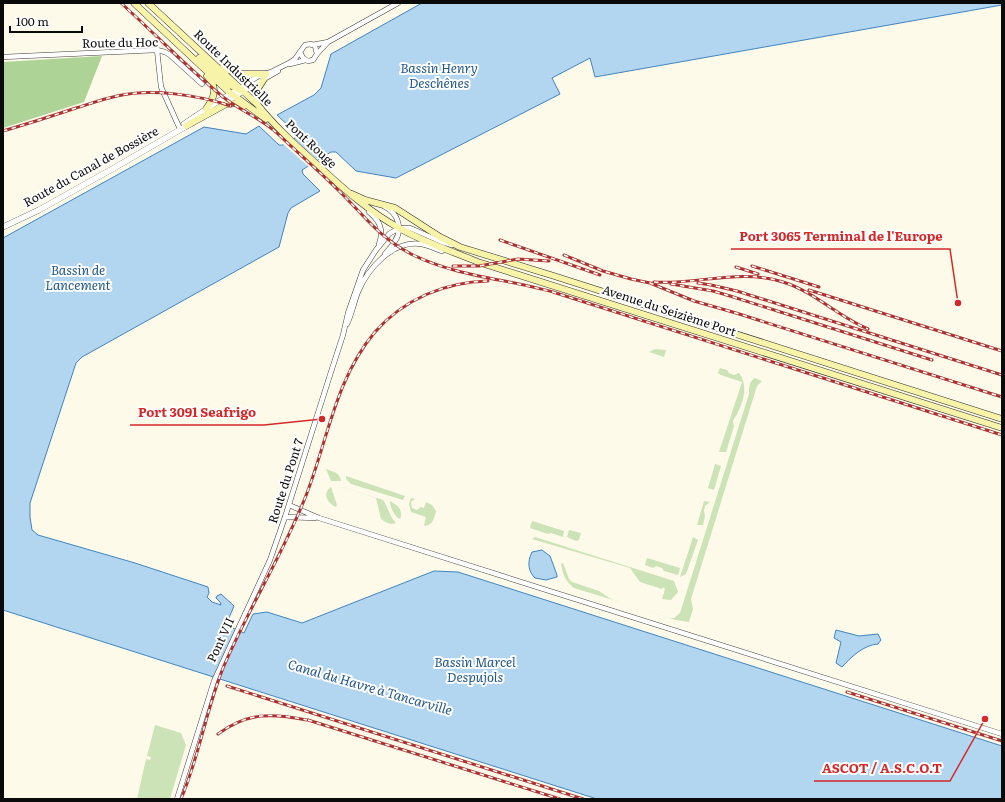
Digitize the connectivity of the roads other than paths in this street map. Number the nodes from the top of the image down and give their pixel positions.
1 (128, 3) edge
2 (134, 3) edge
3 (148, 3) edge
4 (398, 3) edge
5 (328, 42) junction
6 (312, 45) junction
7 (158, 50) junction
8 (300, 52) junction
9 (317, 54) junction
10 (3, 57) edge
11 (306, 60) junction
12 (215, 64) junction
13 (265, 77) junction
14 (202, 84) dead end
15 (237, 91) junction
16 (257, 104) junction
17 (206, 109) junction
18 (253, 110) junction
19 (272, 123) junction
20 (182, 128) junction
21 (334, 180) joint
22 (342, 188) junction
23 (353, 198) junction
24 (376, 203) junction
25 (3, 227) edge
26 (399, 228) junction
27 (460, 247) junction
28 (376, 250) junction
29 (379, 261) junction
30 (478, 262) junction
31 (343, 335) junction
32 (1002, 419) edge
33 (1002, 428) edge
34 (288, 505) junction
35 (285, 517) junction
36 (319, 518) junction
37 (247, 608) joint
38 (1002, 734) edge
39 (177, 799) edge

1 - 17 main road
2 - 15 main road, Route Industrielle
3 - 12 main road, Route Industrielle
4 - 5 street
5 - 6 street
5 - 9 street
6 - 8 street
6 - 9 street
7 - 10 street, Route du Hoc
7 - 14 street, Route du Hoc
7 - 20 street
8 - 11 street
8 - 13 street, Route du Canal de Bossière
9 - 11 street
11 - 13 street, Route du Canal de Bossière
12 - 13 main road
12 - 15 main road, Route Industrielle
13 - 15 street, Route du Canal de Bossière
13 - 16 main road
15 - 16 main road, Route Industrielle
15 - 17 street, Route du Canal de Bossière
15 - 18 main road, Route Industrielle
15 - 20 street, Route du Canal de Bossière
16 - 19 main road, Route Industrielle
17 - 20 street, Route du Canal de Bossière
18 - 19 main road, Route Industrielle
18 - 20 main road
19 - 21 main road, Pont Rouge
20 - 25 street, Route du Canal de Bossière
21 - 22 main road, Avenue du Seizième Port
22 - 23 main road, Avenue du Seizième Port
22 - 24 main road, Avenue du Seizième Port
23 - 26 main road, Avenue du Seizième Port
23 - 28 street
24 - 26 street
24 - 27 main road, Avenue du Seizième Port
26 - 27 street
26 - 28 street
26 - 29 street
26 - 30 main road, Avenue du Seizième Port
27 - 32 main road, Avenue du Seizième Port
28 - 31 street
29 - 30 street
29 - 31 street
30 - 33 main road, Avenue du Seizième Port
31 - 34 street, Route du Pont 7
34 - 35 street, Route du Pont 7
34 - 36 street
35 - 36 street
35 - 37 street, Route du Pont 7
36 - 38 street
37 - 39 street, Pont VII

